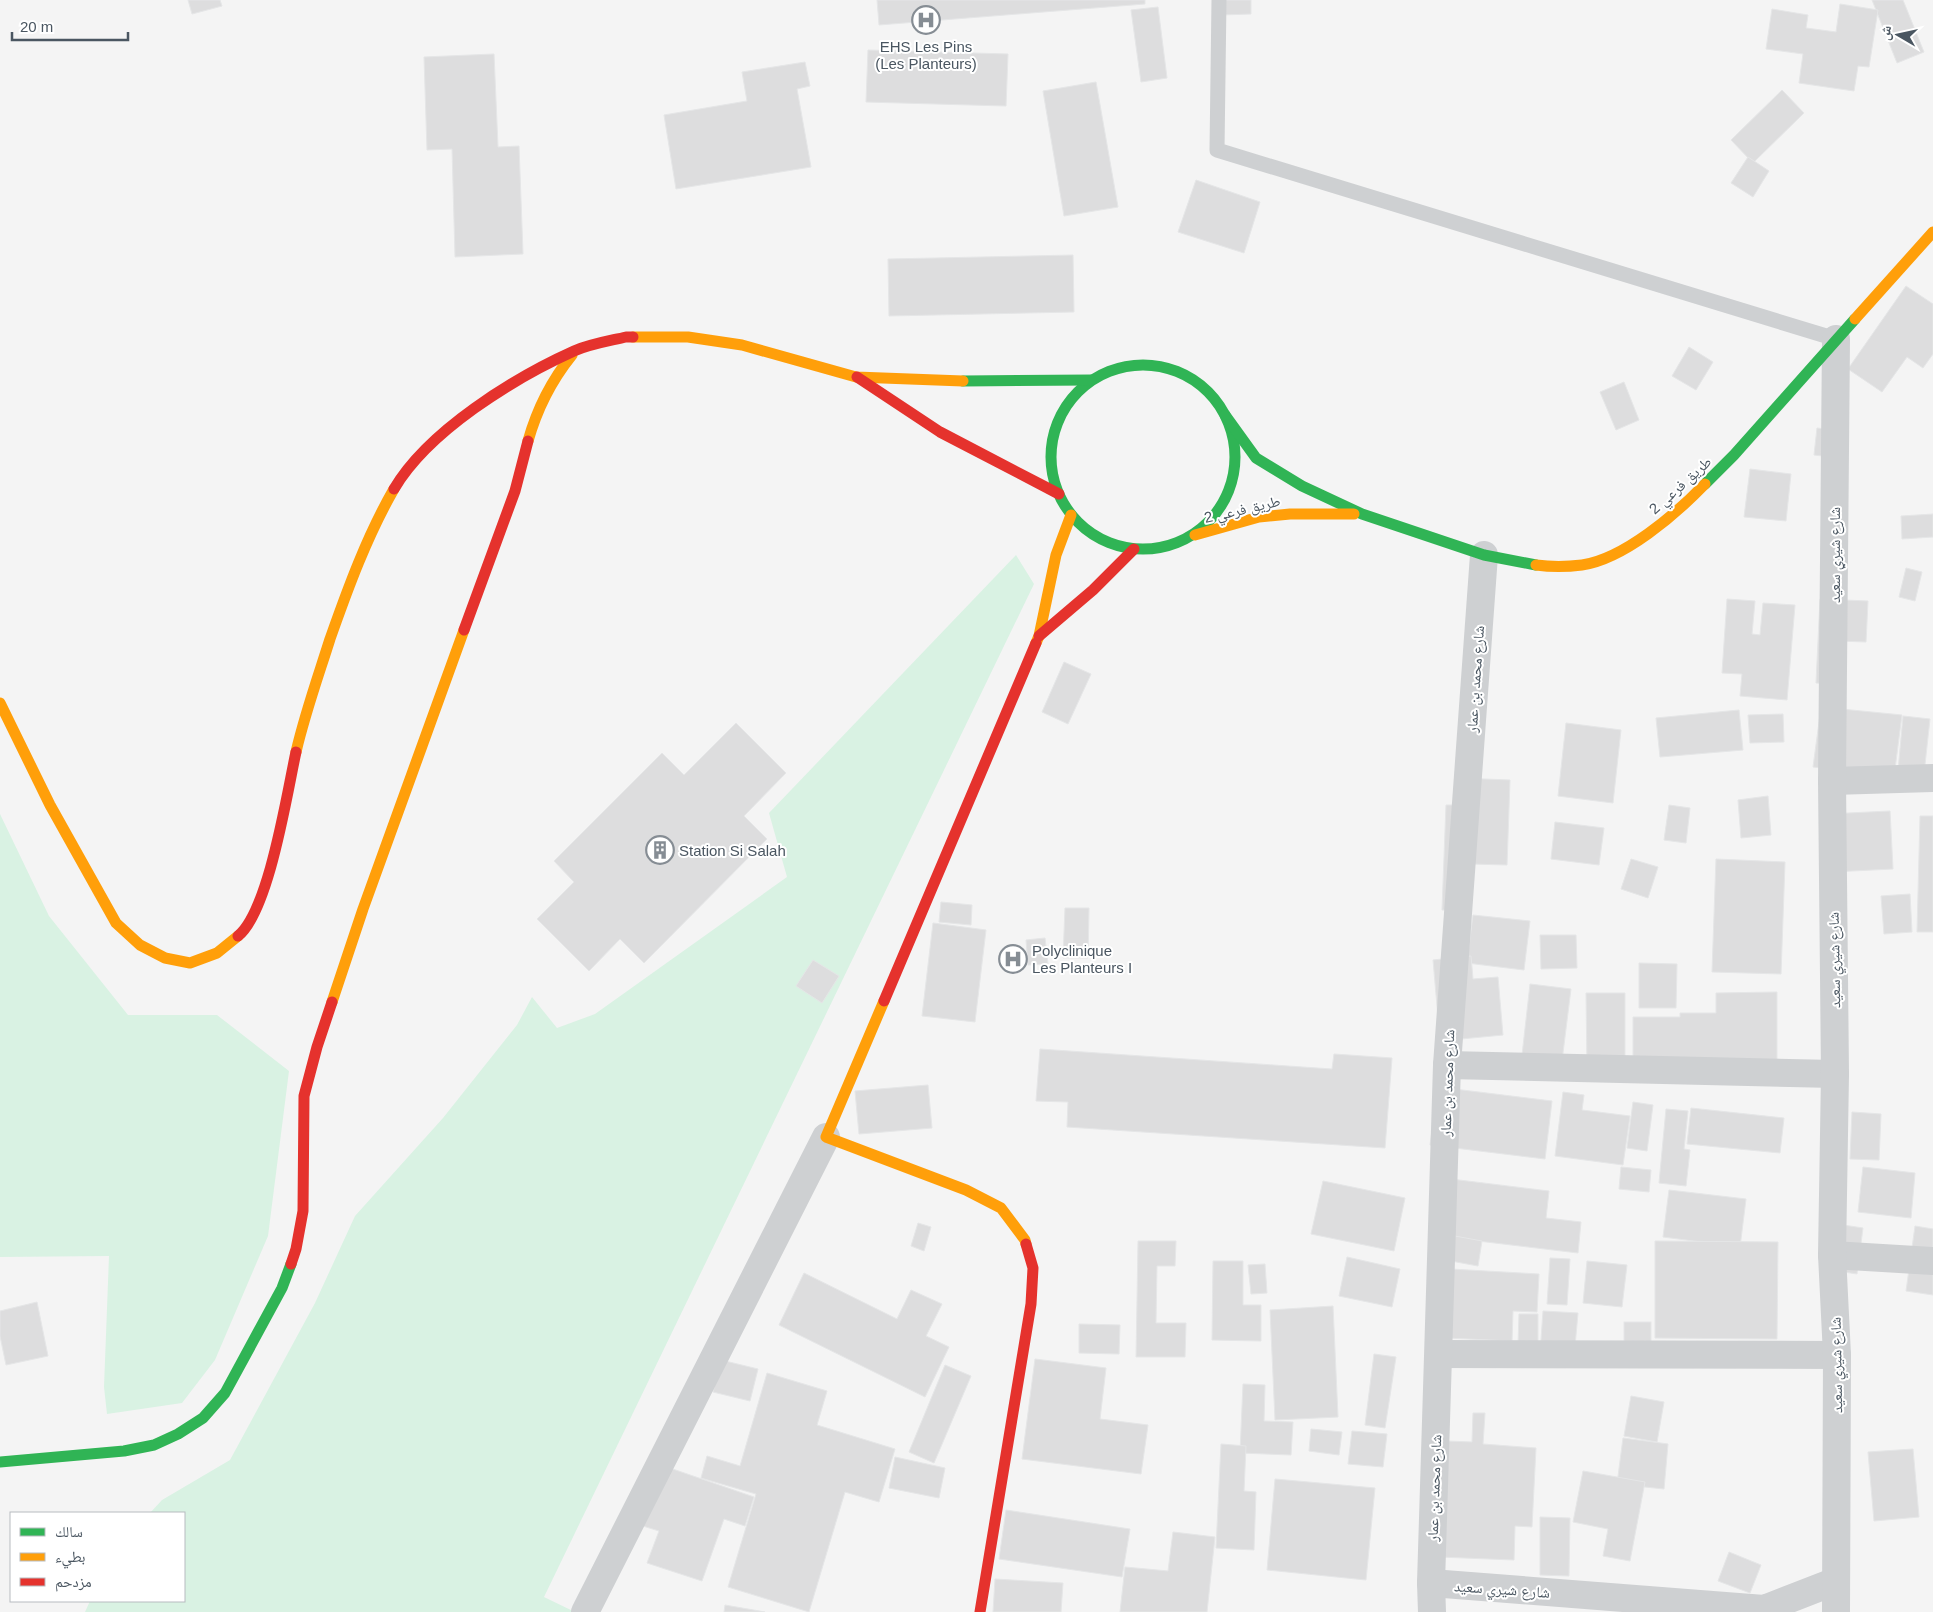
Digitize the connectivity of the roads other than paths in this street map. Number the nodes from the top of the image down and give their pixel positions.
1 (1219, 0) edge
2 (1933, 232) edge
3 (1836, 339) junction
4 (576, 350) junction
5 (856, 377) junction
6 (1092, 380) junction
7 (1225, 415) junction
8 (1059, 494) junction
9 (1362, 514) junction
10 (1072, 515) junction
11 (1188, 537) junction
12 (1134, 549) junction
13 (1484, 555) junction
14 (1039, 636) junction
15 (0, 703) edge
16 (1933, 778) edge
17 (1832, 780) junction
18 (1447, 1065) junction
19 (1836, 1074) junction
20 (826, 1137) junction
21 (1832, 1255) junction
22 (1933, 1261) edge
23 (1439, 1354) junction
24 (1837, 1355) junction
25 (0, 1462) edge
26 (1836, 1581) junction
27 (1431, 1583) junction
28 (585, 1612) edge
29 (980, 1612) edge
30 (1432, 1612) edge
31 (1836, 1612) edge

1 - 3 lane
2 - 3 street, طريق فرعي 2
3 - 13 street, طريق فرعي 2
3 - 17 street, شارع شيري سعيد
4 - 5 street
4 - 15 street
4 - 25 street
5 - 6 street
5 - 8 street
6 - 7 street, طريق فرعي 2
6 - 8 street
7 - 9 street, طريق فرعي 2
7 - 11 street
8 - 10 street
9 - 11 street, طريق فرعي 2
9 - 13 street, طريق فرعي 2
10 - 12 street
10 - 14 street
11 - 12 street
12 - 14 street
13 - 18 street, شارع محمد بن عمار
14 - 20 street
16 - 17 street
17 - 19 street, شارع شيري سعيد
18 - 19 street
18 - 23 street, شارع محمد بن عمار
19 - 21 street, شارع شيري سعيد
20 - 28 street
20 - 29 street
21 - 22 street
21 - 24 street, شارع شيري سعيد
23 - 24 street
23 - 27 street, شارع محمد بن عمار
24 - 26 street, شارع شيري سعيد
26 - 27 street, شارع شيري سعيد
26 - 31 street, شارع شيري سعيد
27 - 30 street, شارع محمد بن عمار

